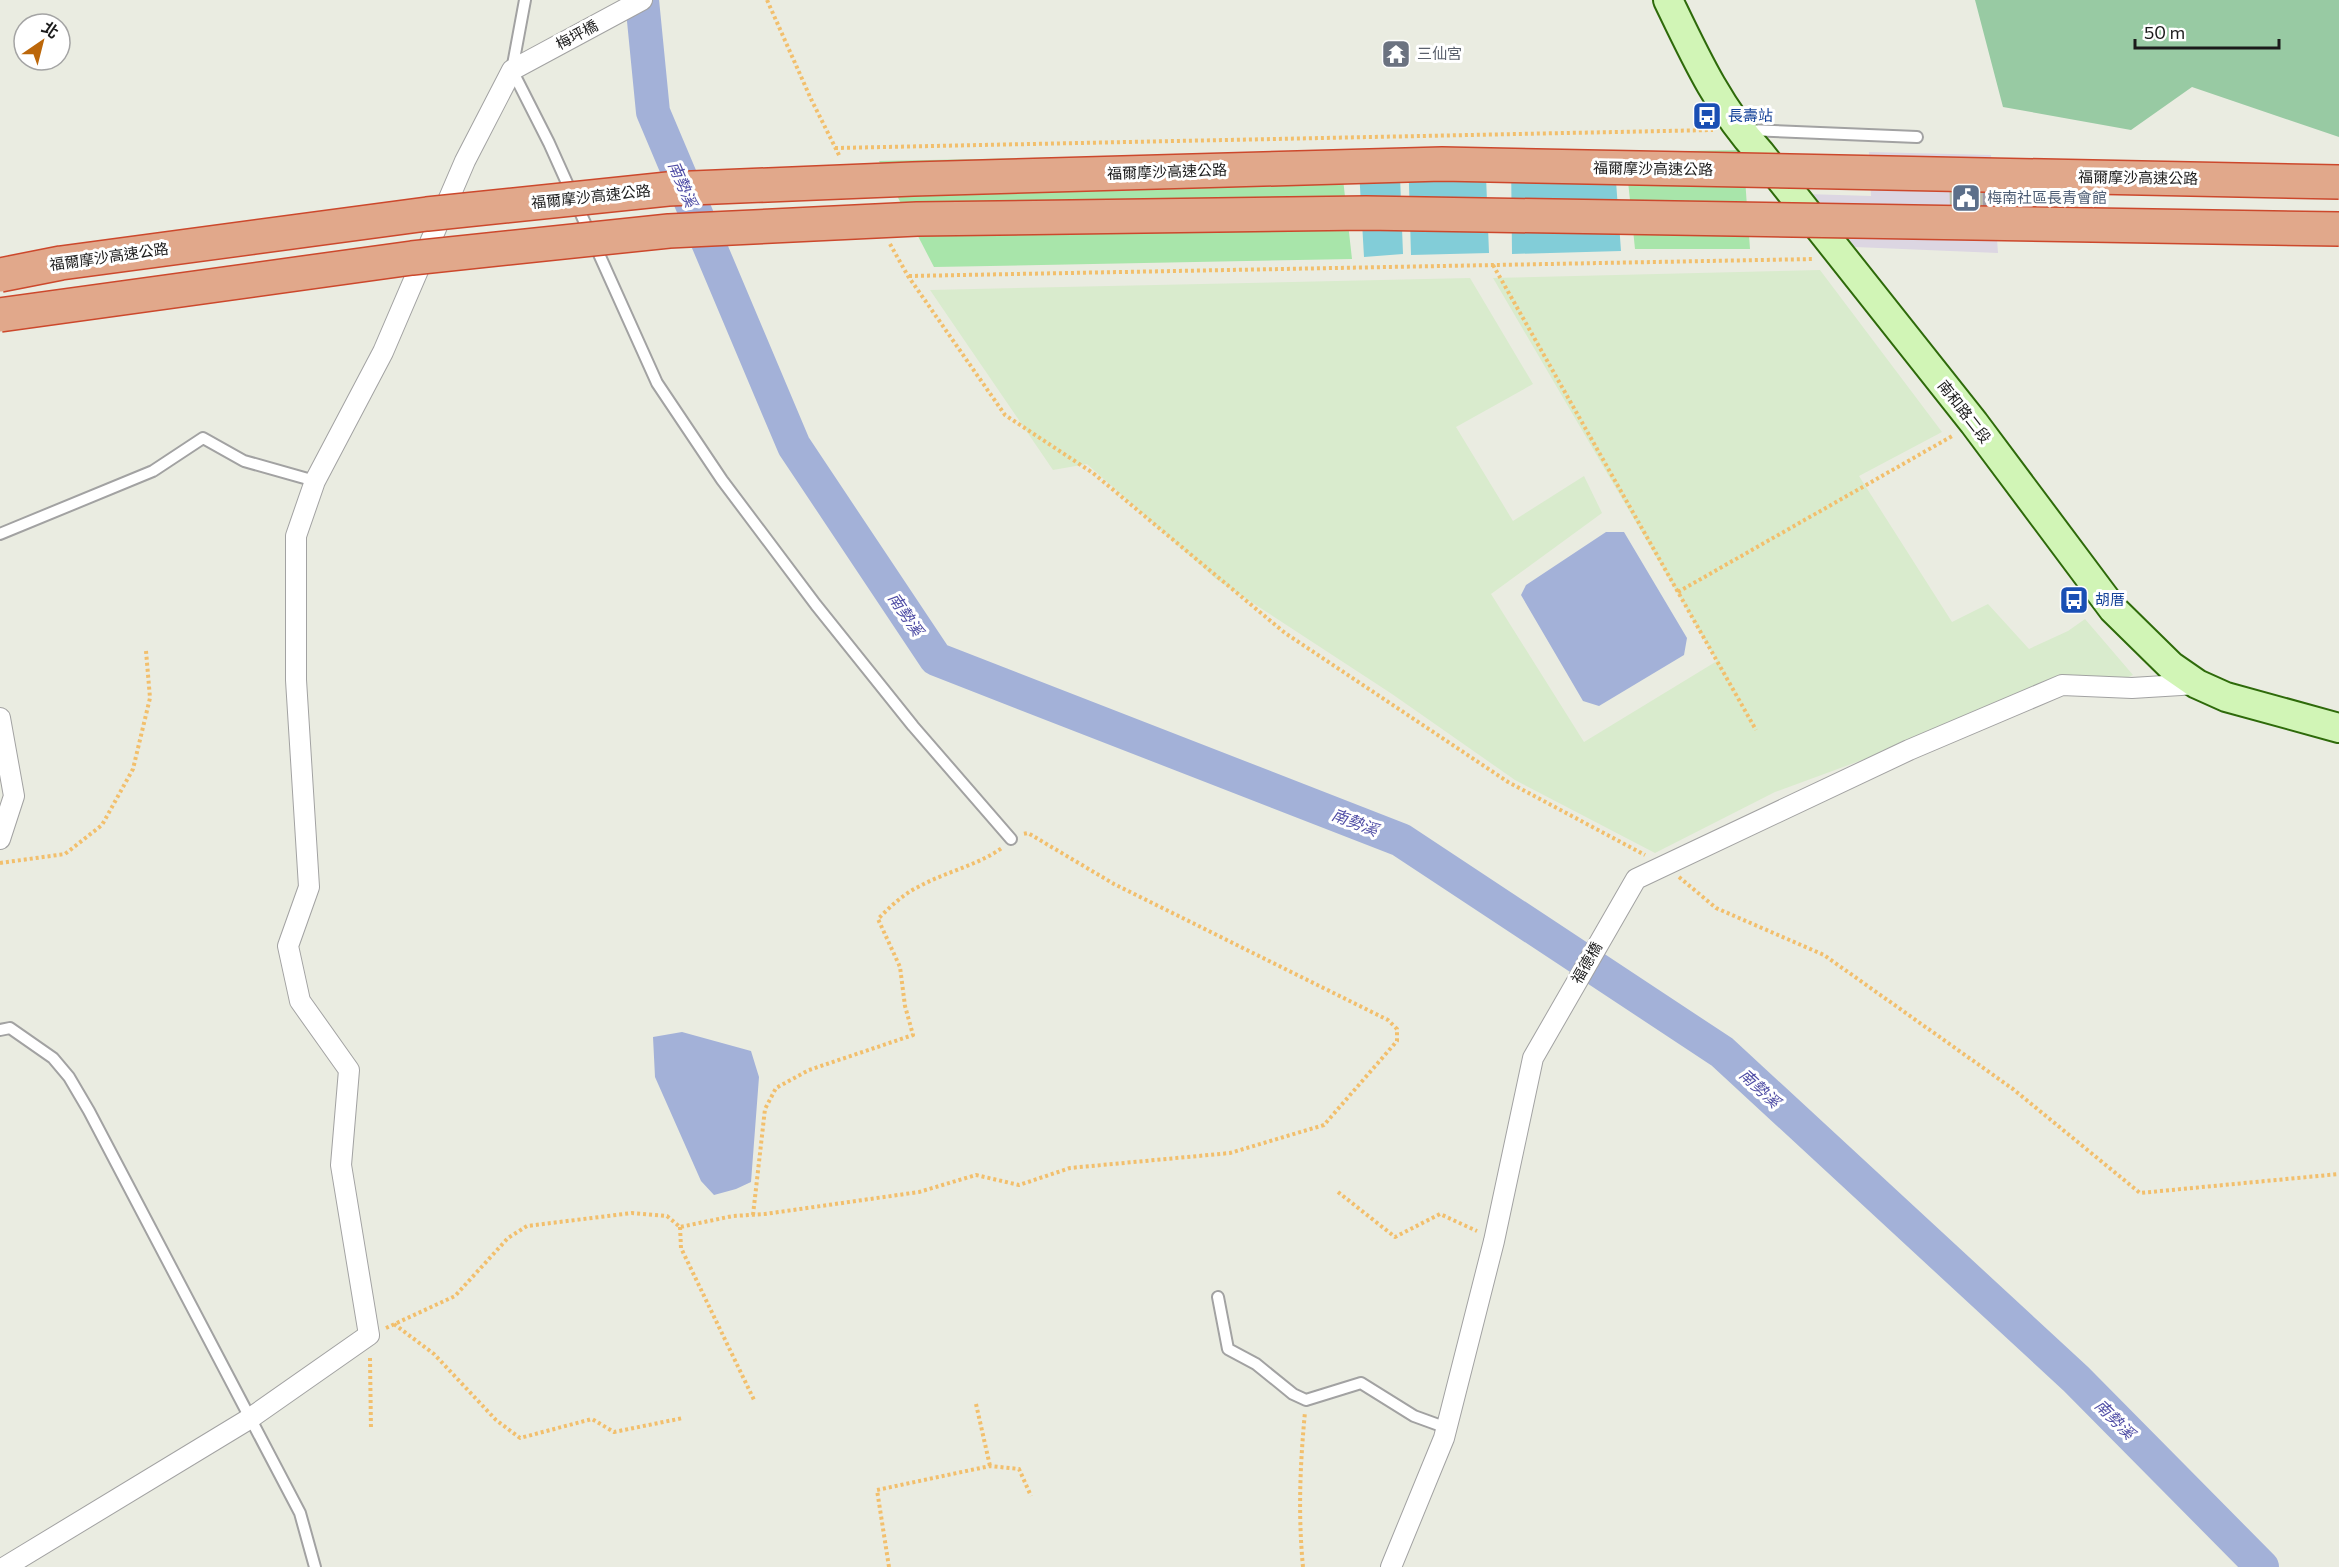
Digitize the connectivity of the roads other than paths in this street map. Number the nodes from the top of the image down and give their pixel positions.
1 (525, 0) edge
2 (642, 0) edge
3 (1668, 0) edge
4 (513, 70) junction
5 (1738, 130) junction
6 (1917, 137) dead end
7 (2339, 182) edge
8 (2339, 229) edge
9 (0, 275) edge
10 (0, 315) edge
11 (315, 481) junction
12 (0, 534) edge
13 (2197, 684) junction
14 (0, 718) edge
15 (2339, 728) edge
16 (1011, 838) road end
17 (0, 839) edge
18 (0, 1030) edge
19 (1218, 1297) dead end
20 (249, 1419) junction
21 (1447, 1428) junction
22 (5, 1567) edge
23 (315, 1567) edge
24 (1391, 1567) edge

1 - 4 lane
2 - 4 street, 梅坪橋
3 - 5 main road, 南和路二段
4 - 11 street
4 - 16 lane
5 - 6 lane
5 - 13 main road, 南和路二段
7 - 9 highway, 福爾摩沙高速公路, bridge
8 - 10 highway, bridge
11 - 12 lane
11 - 20 street
13 - 15 main road, 南和路二段
13 - 21 street, 福德橋
14 - 17 street
18 - 20 lane
19 - 21 lane
20 - 22 street
20 - 23 lane
21 - 24 street, 福德橋

